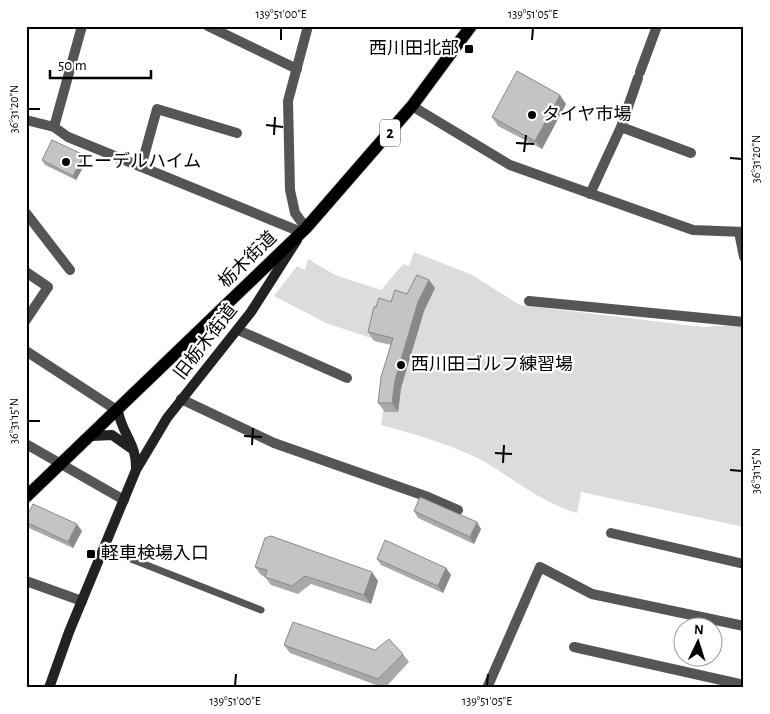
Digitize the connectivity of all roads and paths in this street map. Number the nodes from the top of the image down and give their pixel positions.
1 (82, 26) edge
2 (208, 26) edge
3 (308, 26) edge
4 (470, 26) edge
5 (657, 26) edge
6 (297, 69) junction
7 (412, 106) junction
8 (26, 120) edge
9 (54, 127) junction
10 (620, 127) junction
11 (237, 133) dead end
12 (691, 153) dead end
13 (141, 167) junction
14 (590, 194) junction
15 (26, 213) edge
16 (304, 230) junction
17 (742, 232) edge
18 (744, 258) edge
19 (70, 270) dead end
20 (26, 272) edge
21 (529, 301) dead end
22 (26, 320) edge
23 (744, 322) edge
24 (238, 330) junction
25 (26, 351) edge
26 (347, 378) dead end
27 (181, 400) junction
28 (118, 411) junction
29 (92, 436) junction
30 (26, 444) edge
31 (136, 454) junction
32 (61, 464) junction
33 (136, 470) junction
34 (26, 497) edge
35 (124, 500) junction
36 (458, 510) dead end
37 (611, 533) dead end
38 (104, 548) junction
39 (744, 564) edge
40 (26, 581) edge
41 (82, 601) junction
42 (261, 610) dead end
43 (744, 626) edge
44 (574, 647) dead end
45 (744, 685) edge
46 (49, 688) edge
47 (487, 688) edge

1 - 9 street
2 - 6 street
3 - 6 street
4 - 7 main road, 栃木街道 / 2
5 - 10 street
6 - 16 street
7 - 14 street
7 - 16 main road, 栃木街道 / 2
8 - 9 street
9 - 13 street
10 - 12 street
10 - 14 street
11 - 13 street
13 - 16 street
14 - 17 street
15 - 19 street
16 - 24 main road, 旧栃木街道
16 - 28 main road, 栃木街道 / 2
17 - 18 street
20 - 22 street
21 - 23 street
24 - 26 street
24 - 27 main road, 旧栃木街道
24 - 33 main road
25 - 28 street
27 - 33 main road, 旧栃木街道
27 - 36 street
28 - 29 main road, 栃木街道 / 2
28 - 31 main road, 旧栃木街道
29 - 31 main road
29 - 32 main road, 栃木街道 / 2
30 - 32 street
31 - 33 main road, 旧栃木街道
32 - 34 main road, 栃木街道 / 2
32 - 35 street
33 - 35 main road, 旧栃木街道
35 - 38 main road, 旧栃木街道
37 - 39 street
38 - 41 main road, 旧栃木街道
38 - 42 lane
40 - 41 street
41 - 46 main road, 旧栃木街道
43 - 47 street
44 - 45 street

